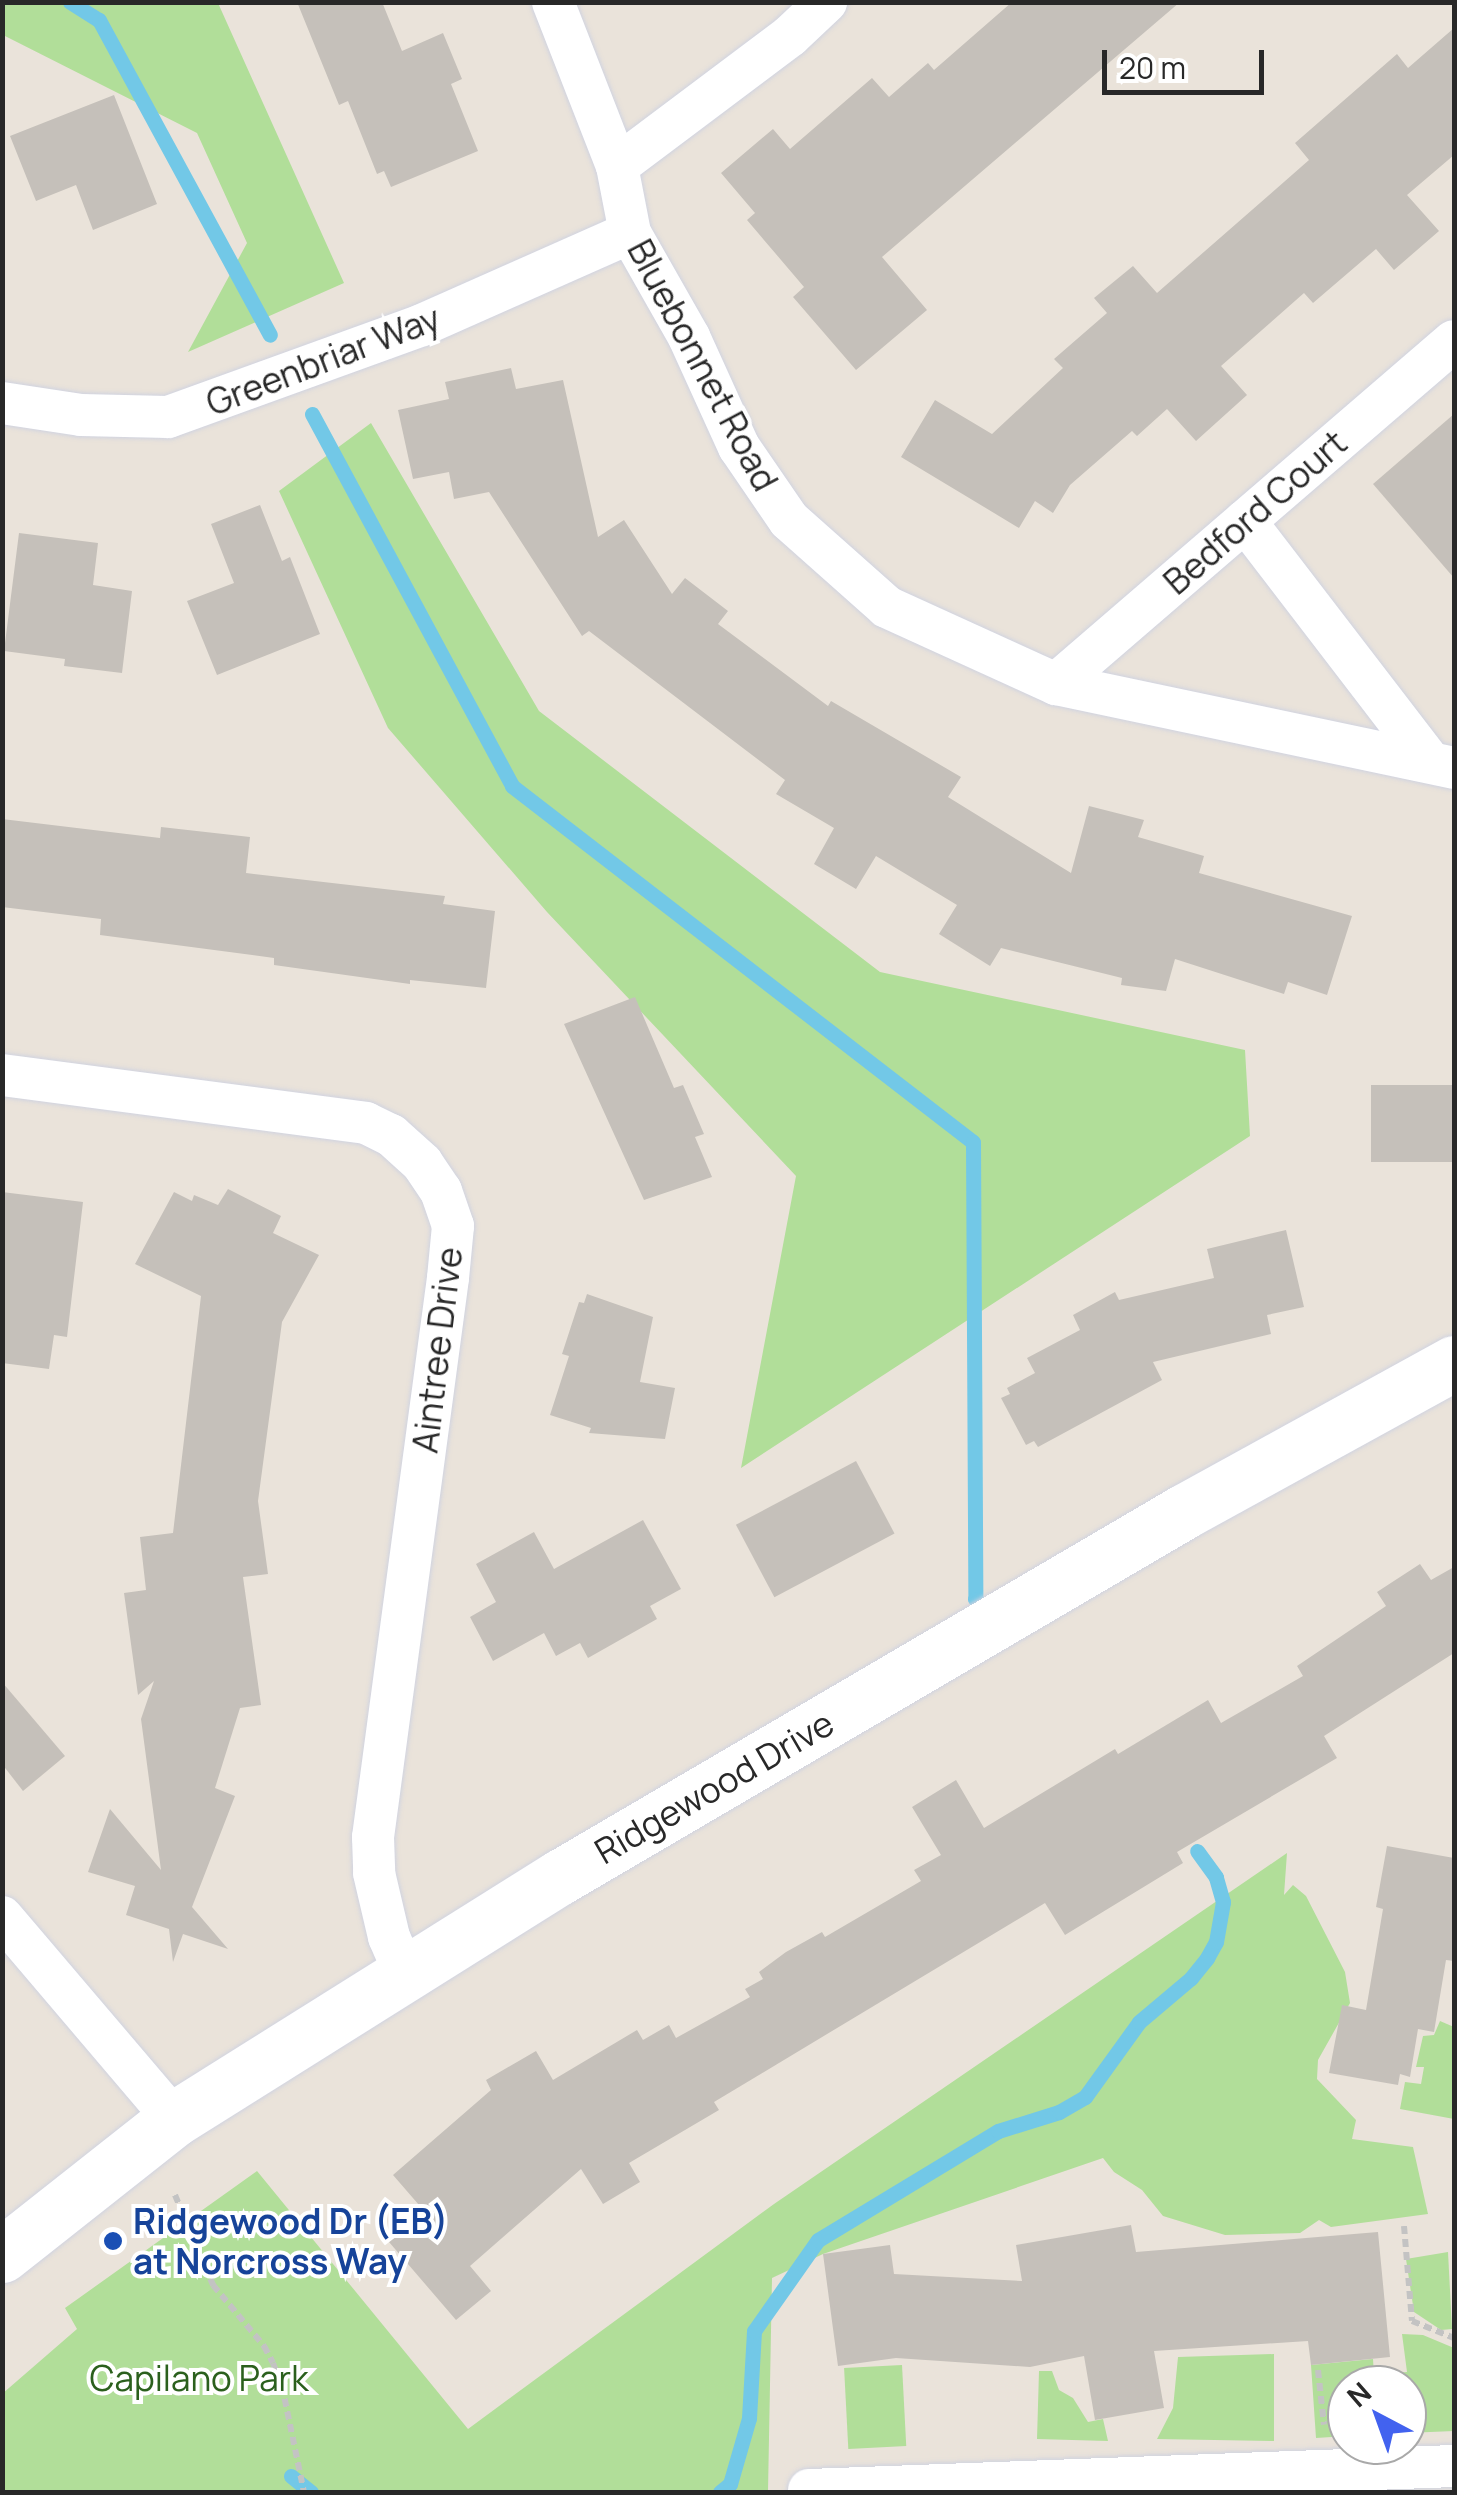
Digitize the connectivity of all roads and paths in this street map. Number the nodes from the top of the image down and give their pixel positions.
1 (553, 2) edge
2 (826, 2) edge
3 (616, 166) junction
4 (630, 233) junction
5 (1454, 341) edge
6 (2, 403) edge
7 (1245, 521) junction
8 (1056, 684) junction
9 (1442, 765) edge
10 (2, 1075) edge
11 (1454, 1363) edge
12 (2, 1917) edge
13 (405, 1974) junction
14 (174, 2118) junction
15 (176, 2195) dead end
16 (1404, 2226) dead end
17 (2, 2255) edge
18 (1454, 2338) edge
19 (1454, 2466) edge
20 (808, 2490) dead end
21 (304, 2492) edge

1 - 3 street, Bluebonnet Road
2 - 3 street
3 - 4 street, Bluebonnet Road
4 - 6 street, Greenbriar Way
4 - 8 street, Bluebonnet Road
5 - 7 street, Bedford Court
7 - 8 street, Bedford Court
7 - 9 street, Bluebonnet Road
8 - 9 street, Bluebonnet Road
10 - 13 street, Aintree Drive
11 - 13 main road, Ridgewood Drive
12 - 14 street
13 - 14 main road, Ridgewood Drive
14 - 17 main road, Ridgewood Drive
15 - 21 path
16 - 18 path
19 - 20 street

